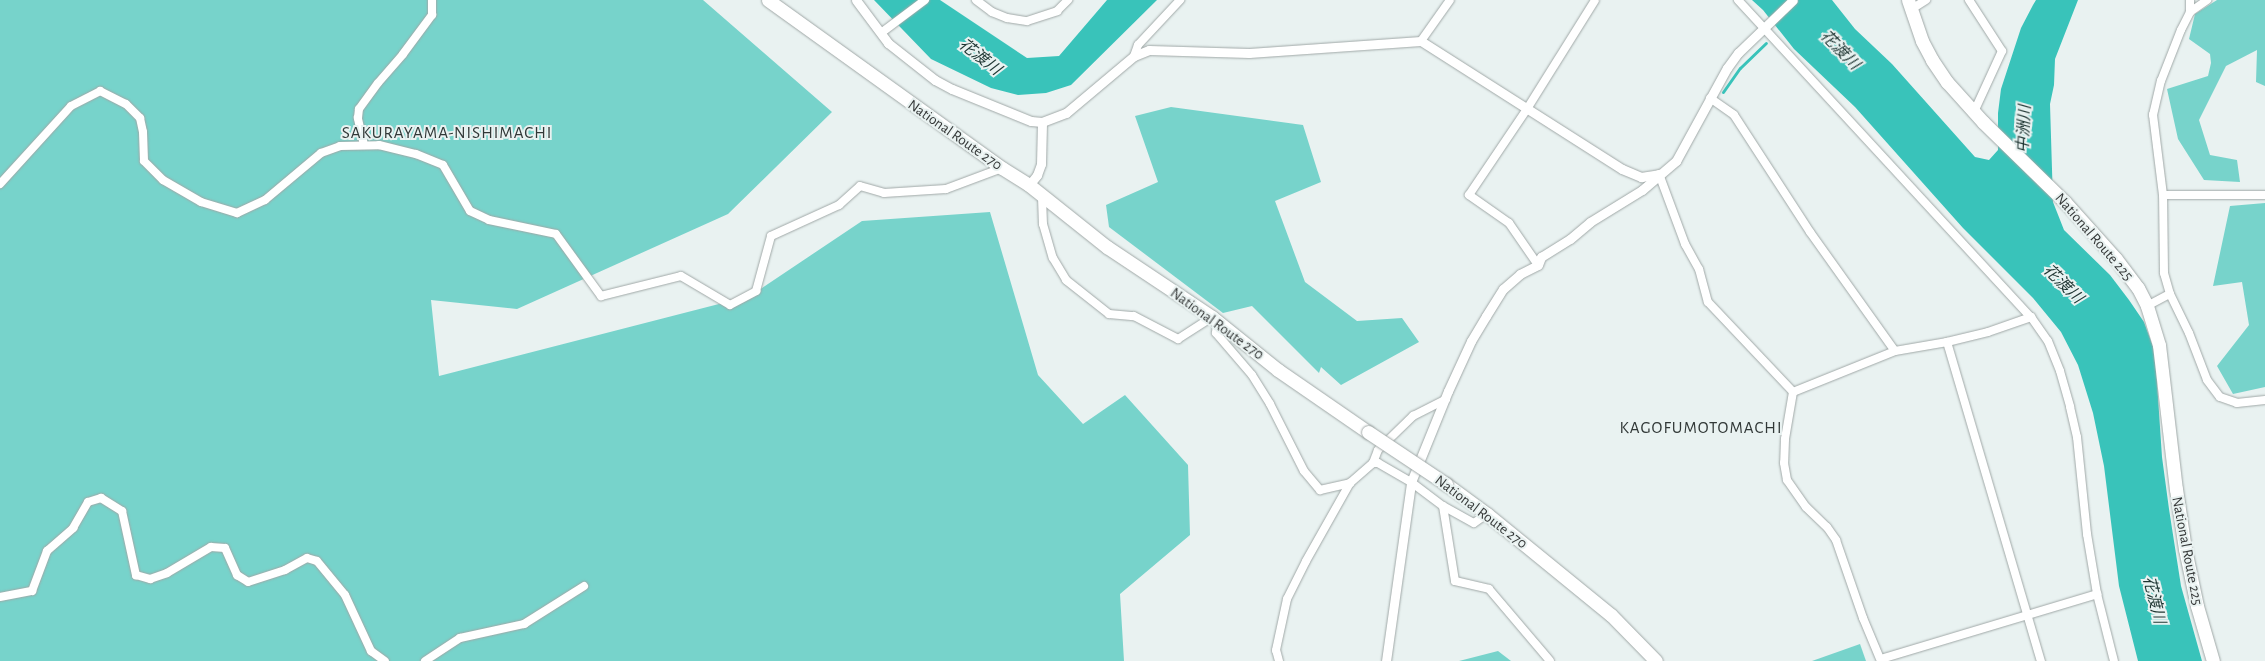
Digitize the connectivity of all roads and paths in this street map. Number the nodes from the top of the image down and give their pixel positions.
1 (432, 0) edge
2 (768, 0) edge
3 (856, 0) edge
4 (926, 0) edge
5 (976, 0) edge
6 (1068, 0) edge
7 (1180, 0) edge
8 (1450, 0) edge
9 (1596, 0) edge
10 (1738, 0) edge
11 (1792, 0) edge
12 (1926, 0) edge
13 (1970, 0) edge
14 (2190, 0) edge
15 (2208, 0) edge
16 (1909, 5) edge
17 (2190, 12) junction
18 (1765, 26) junction
19 (881, 34) junction
20 (1421, 41) junction
21 (1134, 56) junction
22 (1710, 98) junction
23 (1527, 109) junction
24 (1974, 112) junction
25 (1042, 122) junction
26 (364, 145) junction
27 (1002, 168) junction
28 (1659, 174) junction
29 (0, 184) edge
30 (1029, 185) junction
31 (2163, 195) junction
32 (2265, 195) edge
33 (1042, 197) junction
34 (1538, 265) junction
35 (2170, 294) junction
36 (2147, 306) junction
37 (2031, 317) junction
38 (1215, 320) junction
39 (1947, 342) junction
40 (1895, 351) junction
41 (1794, 392) junction
42 (1446, 399) junction
43 (2265, 400) edge
44 (1373, 463) junction
45 (1411, 482) junction
46 (1350, 483) junction
47 (1443, 506) junction
48 (1488, 514) junction
49 (584, 586) dead end
50 (2097, 594) junction
51 (0, 597) edge
52 (2027, 613) junction
53 (1881, 660) edge
54 (385, 661) edge
55 (425, 661) edge
56 (1279, 661) edge
57 (1386, 661) edge
58 (1550, 661) edge
59 (1656, 661) edge
60 (2041, 661) edge
61 (2114, 661) edge
62 (2213, 661) edge

1 - 26 street
2 - 27 highway, National Route 270
3 - 19 street
4 - 19 street
5 - 6 street
7 - 21 street
8 - 20 street
9 - 23 street
10 - 18 street
11 - 18 street
12 - 16 street
13 - 24 street
14 - 17 street
15 - 17 street
16 - 24 highway, National Route 225
17 - 31 street
18 - 22 street
18 - 37 street
19 - 25 street
20 - 21 street
20 - 23 street
21 - 25 street
22 - 28 street
22 - 40 street
23 - 28 street
23 - 34 street
24 - 36 highway, National Route 225
25 - 30 street
26 - 27 street
26 - 29 street
27 - 30 highway, National Route 270
28 - 34 street
28 - 41 street
30 - 33 highway, National Route 270
31 - 32 street
31 - 35 street
33 - 38 highway, National Route 270
33 - 38 street
34 - 42 street
35 - 36 street
35 - 43 street
36 - 62 highway, National Route 225
37 - 39 street
37 - 50 street
38 - 46 street
38 - 48 highway, National Route 270, bridge
39 - 40 street
39 - 52 street
40 - 41 street
41 - 53 street
42 - 44 street
42 - 45 street
44 - 45 street
44 - 46 street
45 - 47 street
45 - 57 street
46 - 56 street
47 - 48 street
47 - 58 street
48 - 59 highway, National Route 270
49 - 55 street
50 - 52 street
50 - 61 street
51 - 54 street
52 - 53 street
52 - 60 street

